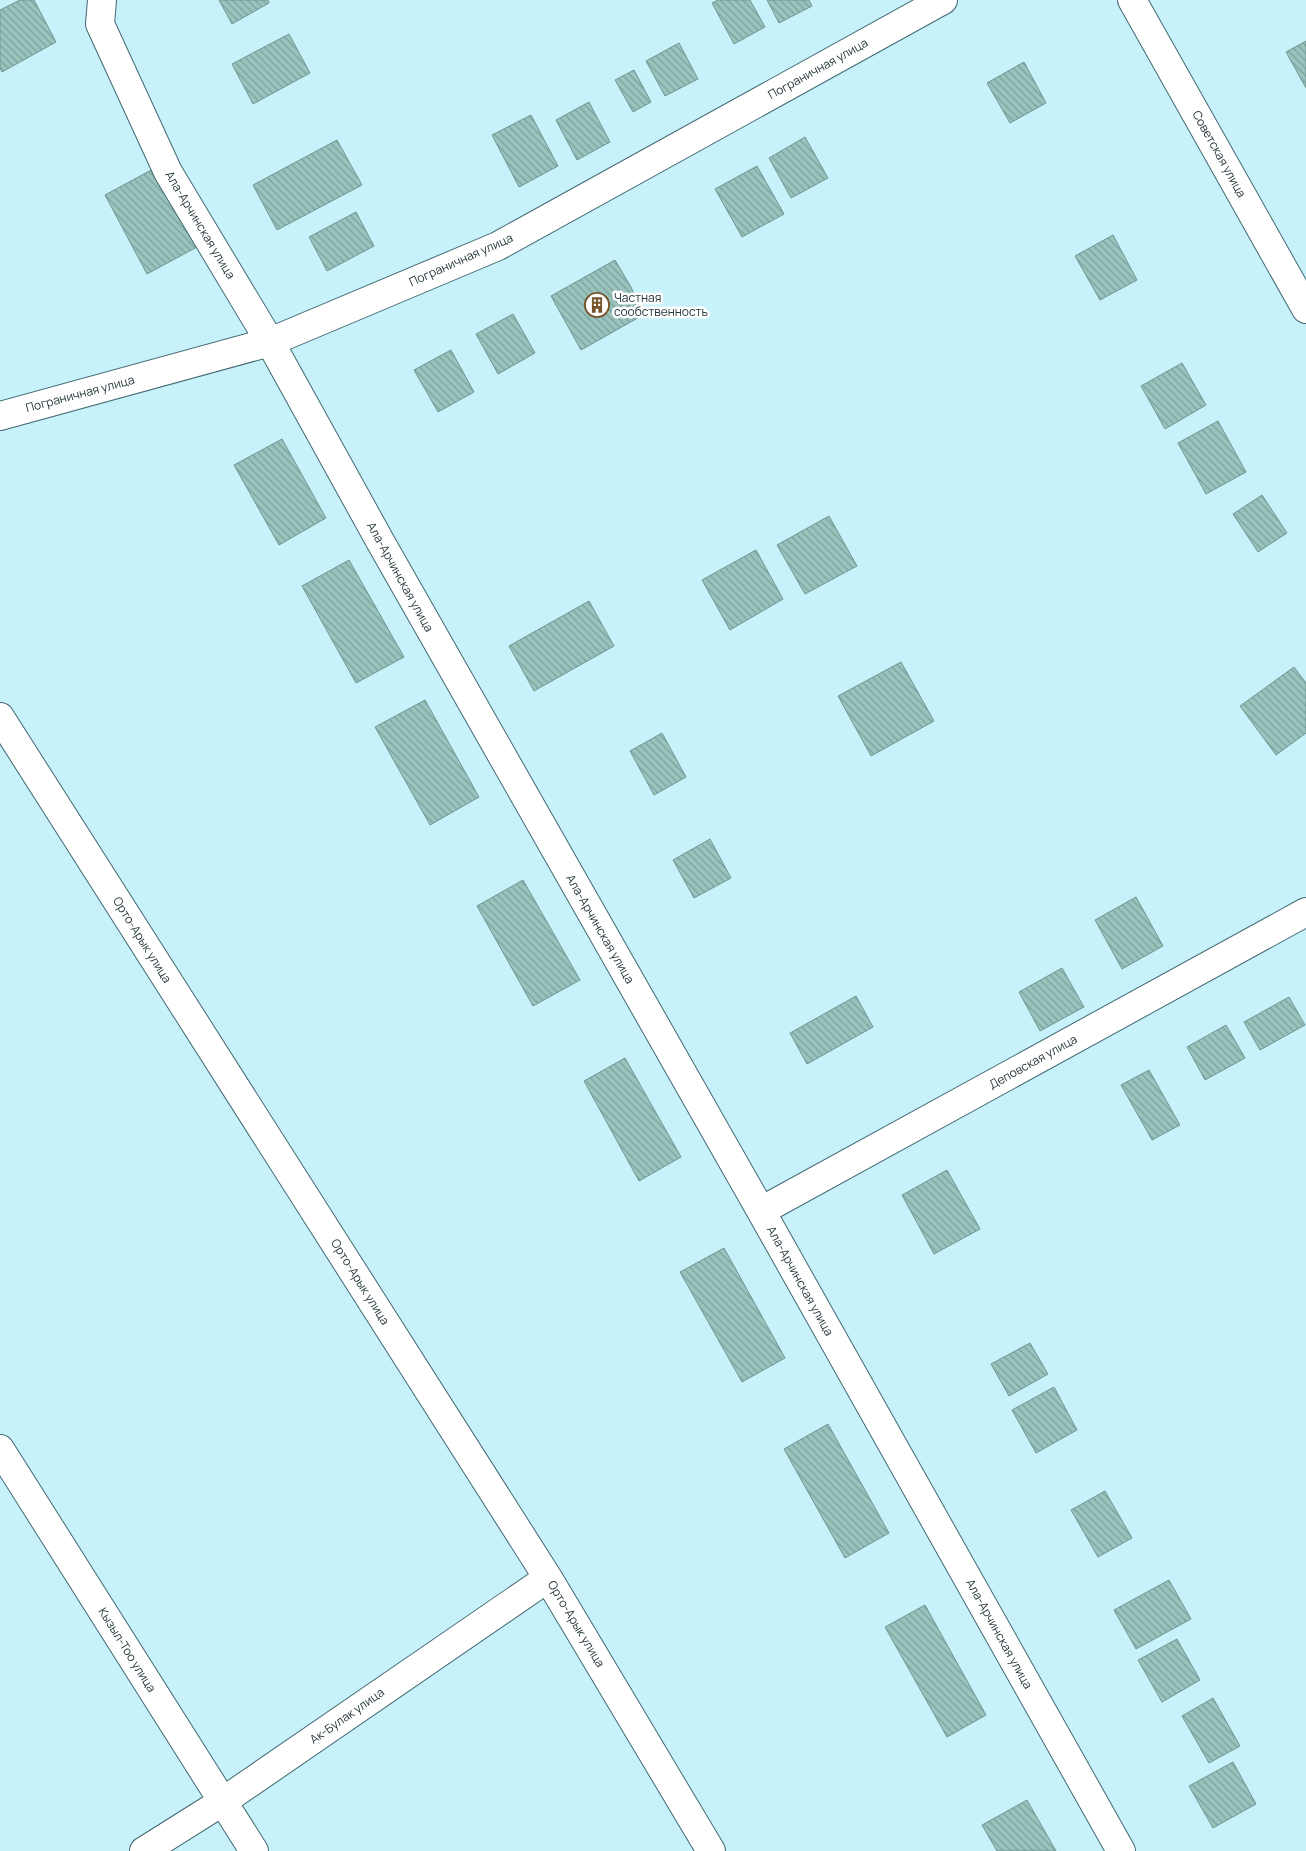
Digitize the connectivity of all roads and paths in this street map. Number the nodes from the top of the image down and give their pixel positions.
1 (102, 0) edge
2 (943, 0) edge
3 (1132, 0) edge
4 (1306, 308) edge
5 (270, 342) junction
6 (0, 416) edge
7 (0, 717) edge
8 (1306, 912) edge
9 (761, 1211) junction
10 (0, 1449) edge
11 (548, 1578) junction
12 (222, 1802) junction
13 (144, 1851) edge
14 (254, 1851) edge
15 (711, 1851) edge
16 (1121, 1851) edge

1 - 5 street, Ала-Арчинская улица
2 - 5 street, Пограничная улица
3 - 4 street, Советская улица
5 - 6 street, Пограничная улица
5 - 9 street, Ала-Арчинская улица
7 - 11 street, Орто-Арык улица
8 - 9 street, Деповская улица
9 - 16 street, Ала-Арчинская улица
10 - 12 street, Кызыл-Тоо улица
11 - 12 street, Ак-Булак улица
11 - 15 street, Орто-Арык улица
12 - 13 street, Ак-Булак улица
12 - 14 street, Кызыл-Тоо улица

